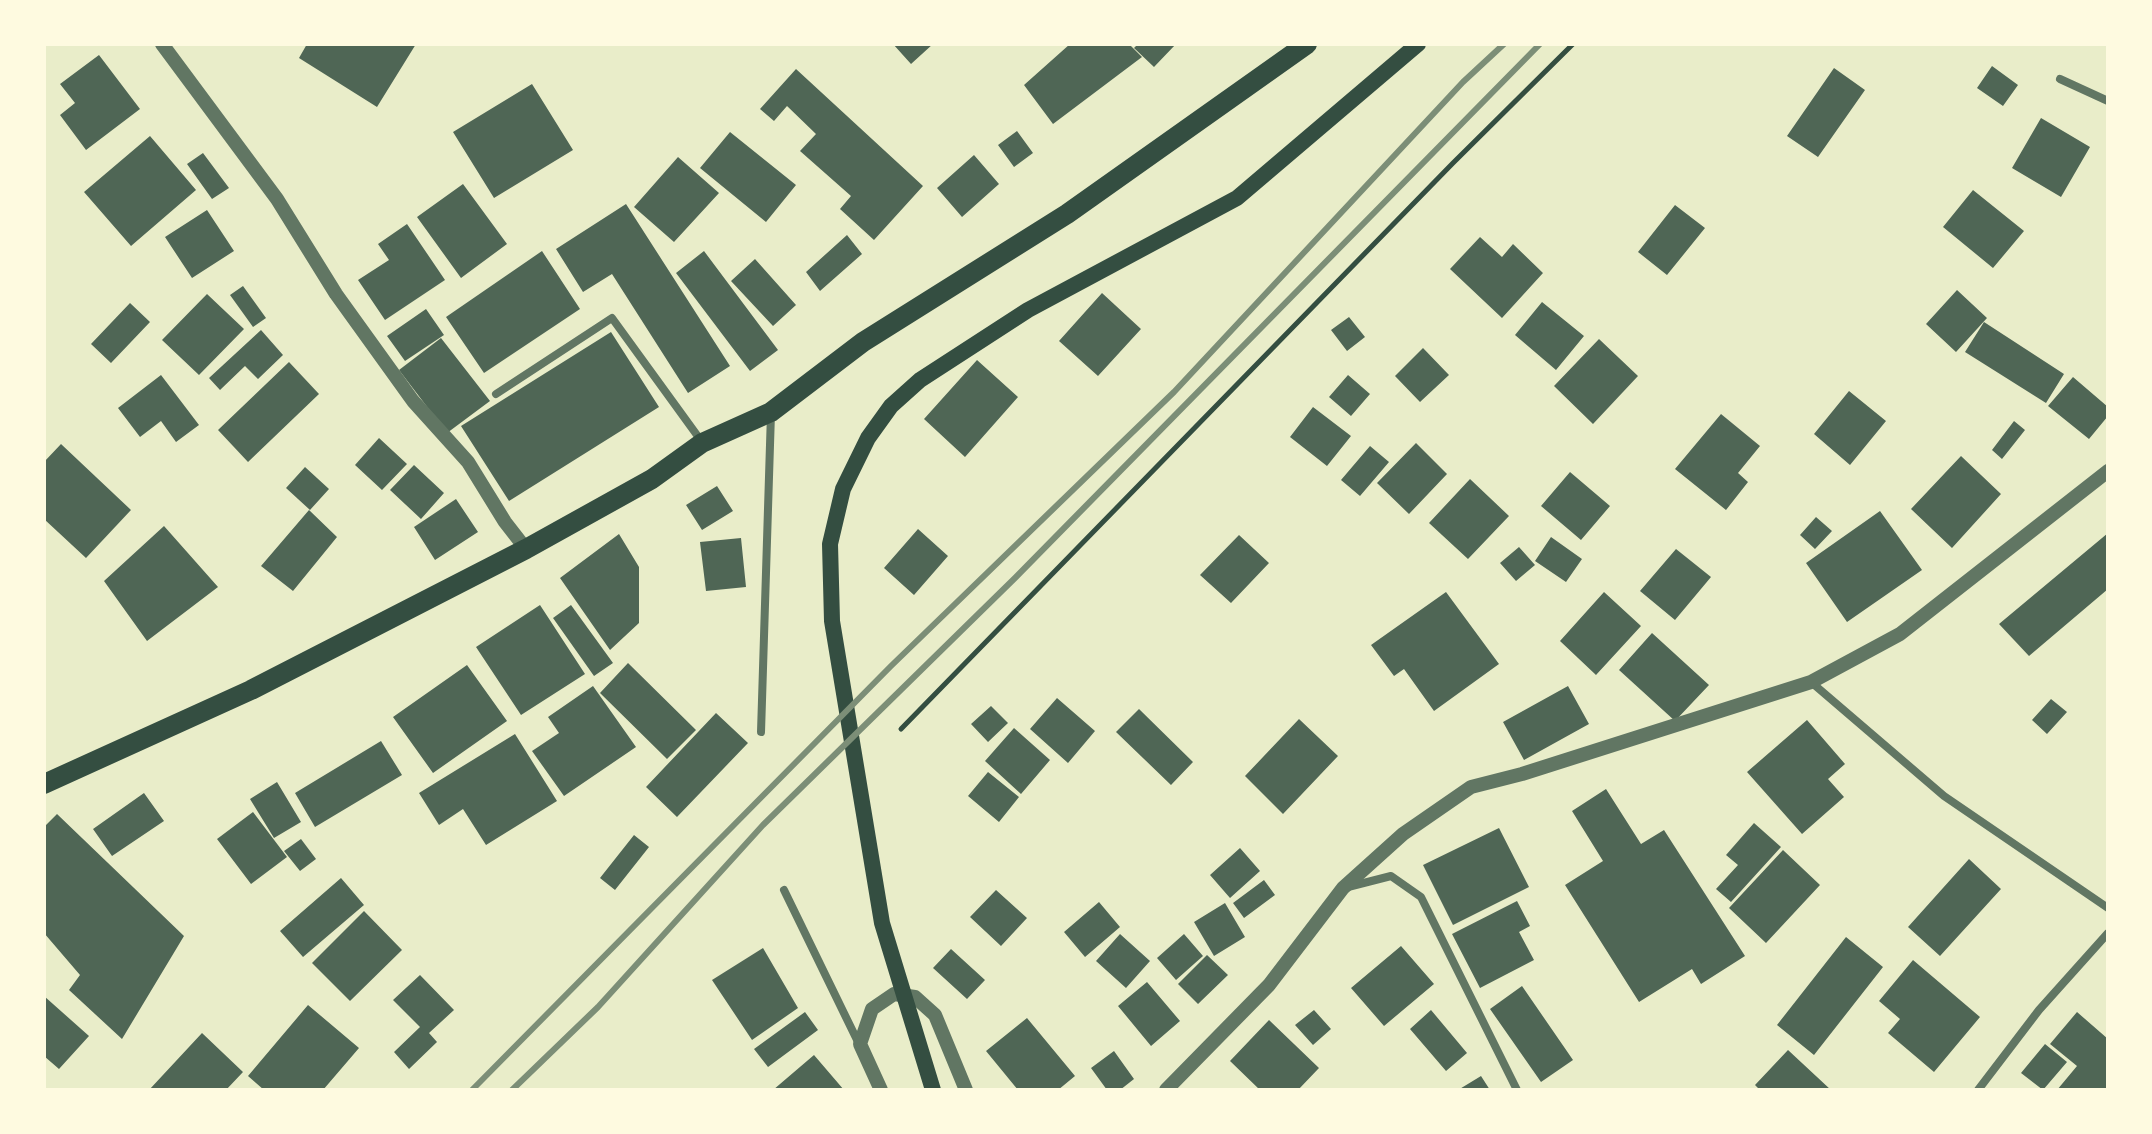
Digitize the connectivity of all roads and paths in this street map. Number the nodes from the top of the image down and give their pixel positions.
1 (162, 44) edge
2 (1307, 44) edge
3 (1418, 44) edge
4 (1573, 44) edge
5 (2060, 79) dead end
6 (2108, 101) edge
7 (496, 394) dead end
8 (771, 412) junction
9 (702, 443) junction
10 (2108, 471) edge
11 (526, 549) junction
12 (1811, 682) junction
13 (901, 729) dead end
14 (761, 732) dead end
15 (44, 784) edge
16 (1343, 888) junction
17 (784, 890) dead end
18 (2108, 908) edge
19 (2108, 933) edge
20 (860, 1044) junction
21 (881, 1090) edge
22 (933, 1090) edge
23 (966, 1090) edge
24 (1166, 1090) edge
25 (1517, 1090) edge
26 (1978, 1090) edge

1 - 11 street
2 - 8 main road
3 - 22 main road
4 - 13 path
5 - 6 street
7 - 9 street
8 - 9 main road
8 - 14 street
9 - 11 main road
10 - 12 street
11 - 15 main road
12 - 16 street
12 - 18 street
16 - 24 street
16 - 25 street
17 - 20 street
19 - 26 street
20 - 21 street
20 - 23 street

